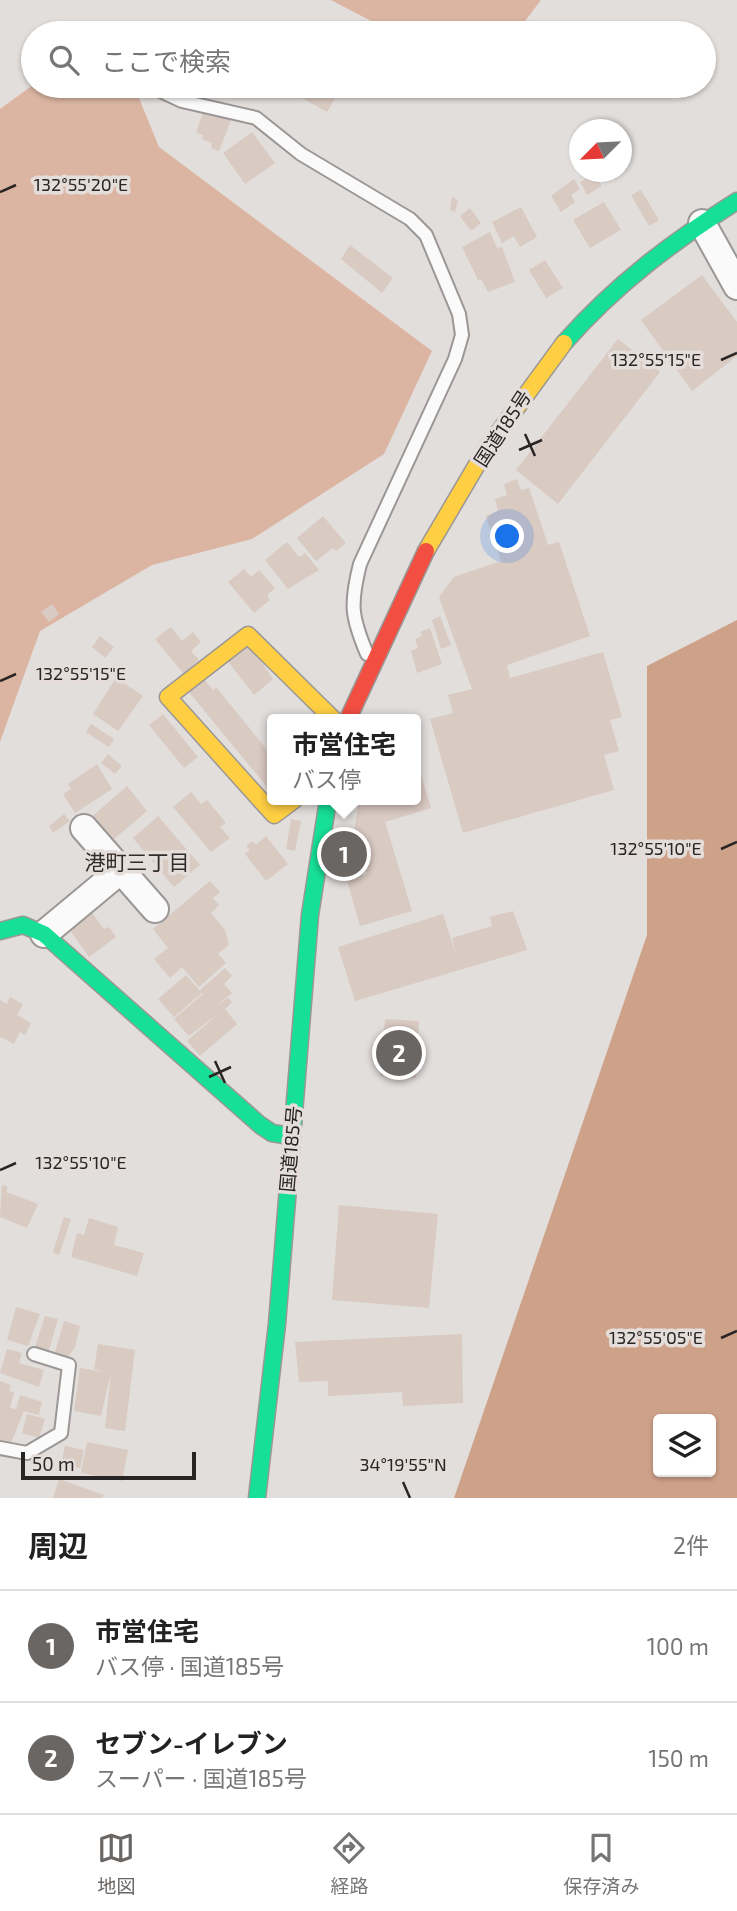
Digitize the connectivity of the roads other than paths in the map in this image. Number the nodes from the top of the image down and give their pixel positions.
1 (175, 98) edge
2 (737, 201) edge
3 (702, 223) junction
4 (737, 286) edge
5 (371, 664) junction
6 (328, 714) edge
7 (350, 714) edge
8 (287, 805) edge
9 (327, 805) edge
10 (84, 828) dead end
11 (121, 870) junction
12 (155, 909) dead end
13 (0, 931) edge
14 (44, 934) junction
15 (291, 1136) junction
16 (34, 1354) dead end
17 (0, 1448) edge
18 (257, 1498) edge

1 - 5 lane
2 - 3 main road, 国道185号
3 - 4 street
3 - 5 main road, 国道185号
5 - 7 main road, 国道185号
6 - 8 main road
9 - 15 main road, 国道185号
10 - 11 street
11 - 12 street
11 - 14 street
13 - 14 main road
14 - 15 main road
15 - 18 main road, 国道185号
16 - 17 lane

